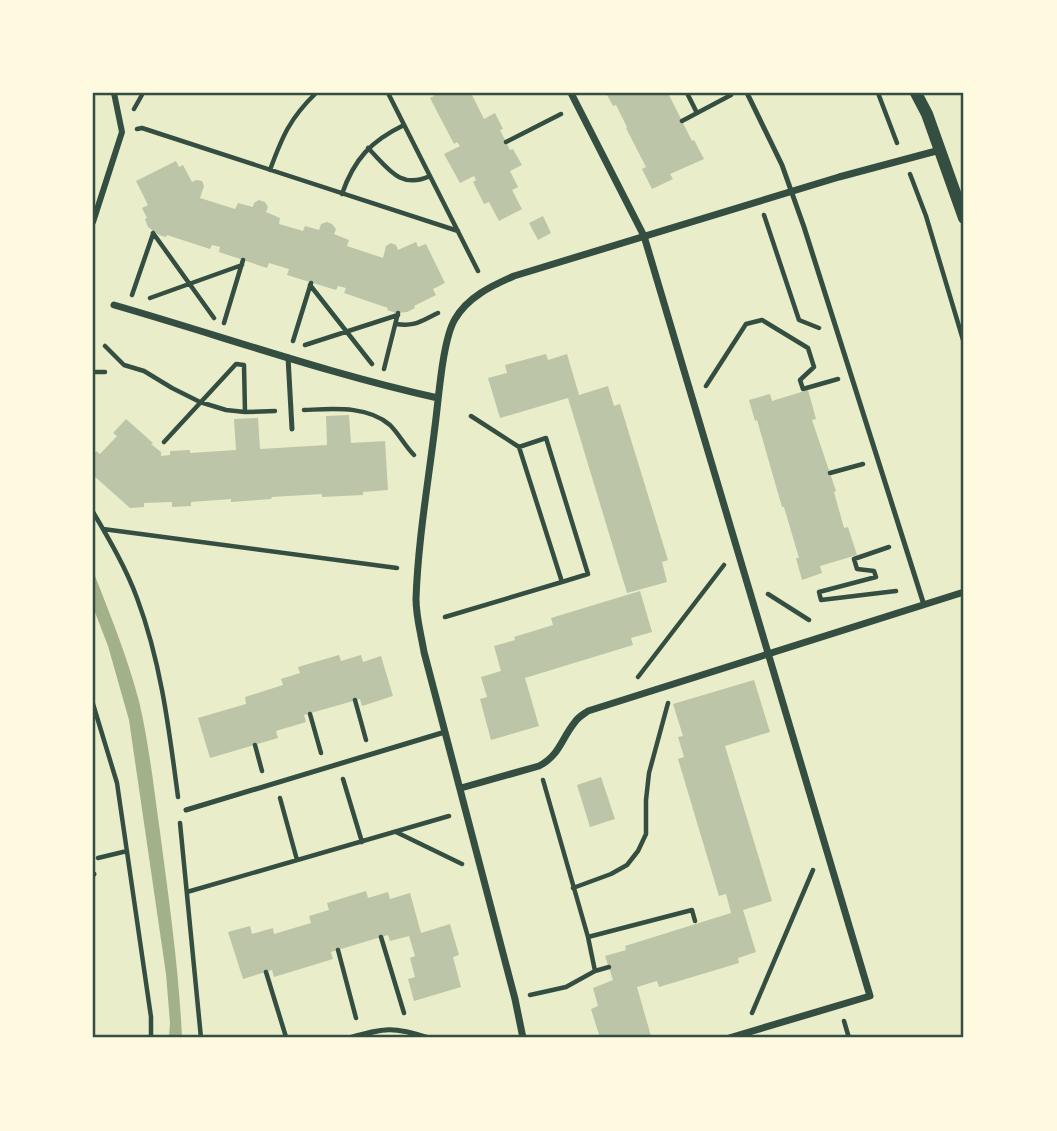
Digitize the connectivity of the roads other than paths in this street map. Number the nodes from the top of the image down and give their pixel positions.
1 (114, 93) edge
2 (571, 93) edge
3 (747, 93) edge
4 (916, 93) edge
5 (940, 150) junction
6 (792, 191) junction
7 (964, 218) edge
8 (93, 222) edge
9 (644, 236) junction
10 (114, 305) dead end
11 (289, 353) junction
12 (438, 398) junction
13 (292, 429) dead end
14 (964, 592) edge
15 (924, 605) junction
16 (769, 654) junction
17 (445, 732) junction
18 (461, 788) junction
19 (183, 811) road end
20 (349, 1038) edge
21 (429, 1038) edge
22 (523, 1038) edge
23 (729, 1038) edge

1 - 8 street
2 - 9 street
3 - 6 lane
4 - 5 street
5 - 6 street
5 - 7 street
6 - 9 street
6 - 15 lane
9 - 12 street
9 - 16 street
10 - 11 street
11 - 12 street
11 - 13 lane
12 - 17 street
14 - 15 street
15 - 16 street
16 - 18 street
16 - 23 street
17 - 18 street
17 - 19 lane
18 - 22 street
20 - 21 lane

